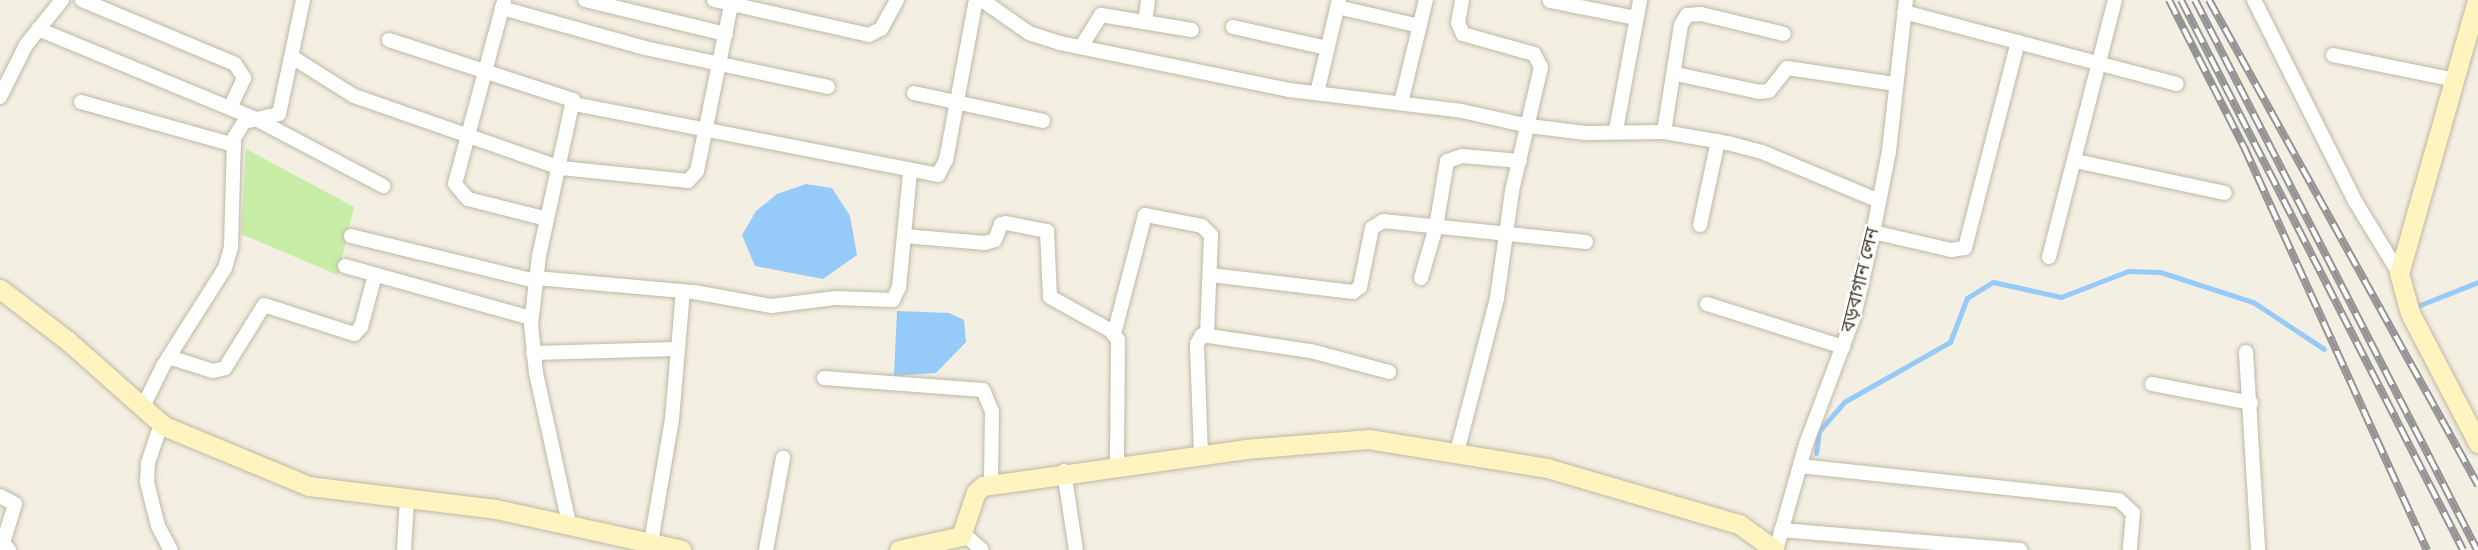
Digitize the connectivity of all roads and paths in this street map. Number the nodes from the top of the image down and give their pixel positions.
1 (62, 0) edge
2 (82, 0) edge
3 (303, 0) edge
4 (585, 0) edge
5 (714, 0) edge
6 (897, 0) edge
7 (976, 0) edge
8 (982, 0) edge
9 (1148, 0) edge
10 (1426, 0) edge
11 (1462, 0) edge
12 (1640, 0) edge
13 (2115, 0) edge
14 (2255, 0) edge
15 (2477, 0) edge
16 (1549, 1) edge
17 (732, 2) edge
18 (1338, 3) edge
19 (503, 4) edge
20 (1905, 6) edge
21 (1636, 18) junction
22 (1145, 22) junction
23 (1420, 26) junction
24 (1233, 27) dead end
25 (38, 29) junction
26 (1192, 30) dead end
27 (726, 34) junction
28 (1784, 34) dead end
29 (2473, 36) edge
30 (389, 40) dead end
31 (2018, 42) junction
32 (1081, 47) junction
33 (1327, 48) junction
34 (2333, 55) dead end
35 (292, 57) junction
36 (2100, 64) junction
37 (719, 66) junction
38 (6, 69) edge
39 (486, 70) junction
40 (1676, 74) junction
41 (2456, 80) junction
42 (1896, 84) junction
43 (2177, 85) dead end
44 (828, 87) dead end
45 (914, 93) dead end
46 (1317, 93) junction
47 (0, 97) edge
48 (81, 102) dead end
49 (958, 103) junction
50 (1401, 103) junction
51 (574, 104) junction
52 (230, 108) junction
53 (256, 119) junction
54 (1043, 121) dead end
55 (1528, 126) junction
56 (706, 130) junction
57 (1616, 130) junction
58 (1664, 132) junction
59 (467, 134) junction
60 (1718, 141) junction
61 (234, 145) junction
62 (1520, 161) junction
63 (2076, 161) junction
64 (561, 168) junction
65 (910, 172) junction
66 (383, 186) dead end
67 (2225, 193) dead end
68 (1879, 201) junction
69 (547, 219) junction
70 (1700, 225) dead end
71 (1436, 227) junction
72 (1873, 232) junction
73 (351, 236) dead end
74 (904, 236) junction
75 (1506, 236) junction
76 (1586, 242) dead end
77 (2049, 257) dead end
78 (345, 266) dead end
79 (2399, 273) junction
80 (375, 275) junction
81 (1211, 275) junction
82 (1421, 278) dead end
83 (535, 280) junction
84 (0, 289) edge
85 (683, 291) junction
86 (1707, 304) dead end
87 (531, 318) junction
88 (1114, 334) junction
89 (1207, 335) junction
90 (1843, 347) junction
91 (678, 349) junction
92 (2246, 352) dead end
93 (533, 353) junction
94 (169, 357) junction
95 (1390, 372) dead end
96 (824, 378) dead end
97 (2152, 384) dead end
98 (2251, 403) junction
99 (142, 409) junction
100 (161, 424) junction
101 (2478, 443) edge
102 (1457, 452) junction
103 (1201, 455) junction
104 (783, 458) dead end
105 (1117, 466) junction
106 (1800, 466) junction
107 (1064, 471) junction
108 (991, 484) junction
109 (0, 496) edge
110 (407, 499) junction
111 (569, 523) junction
112 (1782, 530) junction
113 (963, 533) junction
114 (651, 542) junction
115 (9, 550) edge
116 (164, 550) edge
117 (171, 550) edge
118 (404, 550) edge
119 (682, 550) edge
120 (766, 550) edge
121 (899, 550) edge
122 (982, 550) edge
123 (1076, 550) edge
124 (1775, 550) edge
125 (2020, 550) edge
126 (2130, 550) edge
127 (2258, 550) edge

1 - 25 street
2 - 52 street
3 - 35 street
4 - 27 street
5 - 17 street
6 - 17 street
7 - 49 street
8 - 32 street
9 - 22 street
10 - 23 street
11 - 55 street
12 - 21 street
13 - 36 street
14 - 79 street
15 - 29 street
16 - 21 street
17 - 27 street
18 - 23 street
18 - 33 street
19 - 37 street
19 - 39 street
20 - 31 street
20 - 42 street, বড়বাগান লেন
21 - 57 street
22 - 26 street
22 - 32 street
23 - 50 street
24 - 33 street
25 - 38 street
25 - 52 street
27 - 37 street
28 - 40 street
29 - 41 street
30 - 39 street
31 - 36 street
31 - 72 street
32 - 46 street
33 - 46 street
34 - 41 street
35 - 53 street
35 - 59 street
36 - 43 street
36 - 63 street
37 - 44 street
37 - 56 street
38 - 47 street
39 - 51 street
39 - 59 street
40 - 42 street
40 - 58 street
41 - 79 street
42 - 68 street, বড়বাগান লেন
45 - 49 street
46 - 50 street
48 - 61 street
49 - 54 street
49 - 65 street
50 - 55 street
51 - 56 street
51 - 64 street
52 - 53 street
53 - 61 street
53 - 66 street
55 - 57 street
55 - 62 street
56 - 64 street
56 - 65 street
57 - 58 street
58 - 60 street
59 - 64 street
59 - 69 street
60 - 68 street
60 - 70 street
61 - 94 street
62 - 71 street
62 - 75 street
63 - 67 street
63 - 77 street
64 - 69 street
65 - 74 street
68 - 72 street, বড়বাগান লেন
69 - 83 street
71 - 75 street
71 - 81 street
71 - 82 street
72 - 90 street, বড়বাগান লেন
73 - 83 street
74 - 85 street
74 - 88 street
75 - 76 street
75 - 102 street
78 - 80 street
79 - 101 street
80 - 87 street
80 - 94 street
81 - 88 street
81 - 89 street
83 - 85 street
83 - 87 street
84 - 99 street
85 - 91 street
86 - 90 street
87 - 93 street
88 - 105 street
89 - 95 street
89 - 103 street
90 - 106 street, বড়বাগান লেন
91 - 93 street
91 - 114 street
92 - 98 street
93 - 111 street
94 - 99 street
96 - 108 street
97 - 98 street
98 - 127 street
99 - 100 street
100 - 110 street
100 - 117 street
102 - 103 street
102 - 124 street
103 - 105 street
104 - 120 street
105 - 107 street
106 - 112 street, বড়বাগান লেন
106 - 126 street
107 - 108 street
107 - 123 street
108 - 113 street
109 - 115 street
110 - 111 street
110 - 118 street
111 - 114 street
112 - 124 street, বড়বাগান লেন
112 - 125 street
113 - 121 street
113 - 122 street
114 - 119 street
116 - 117 street

